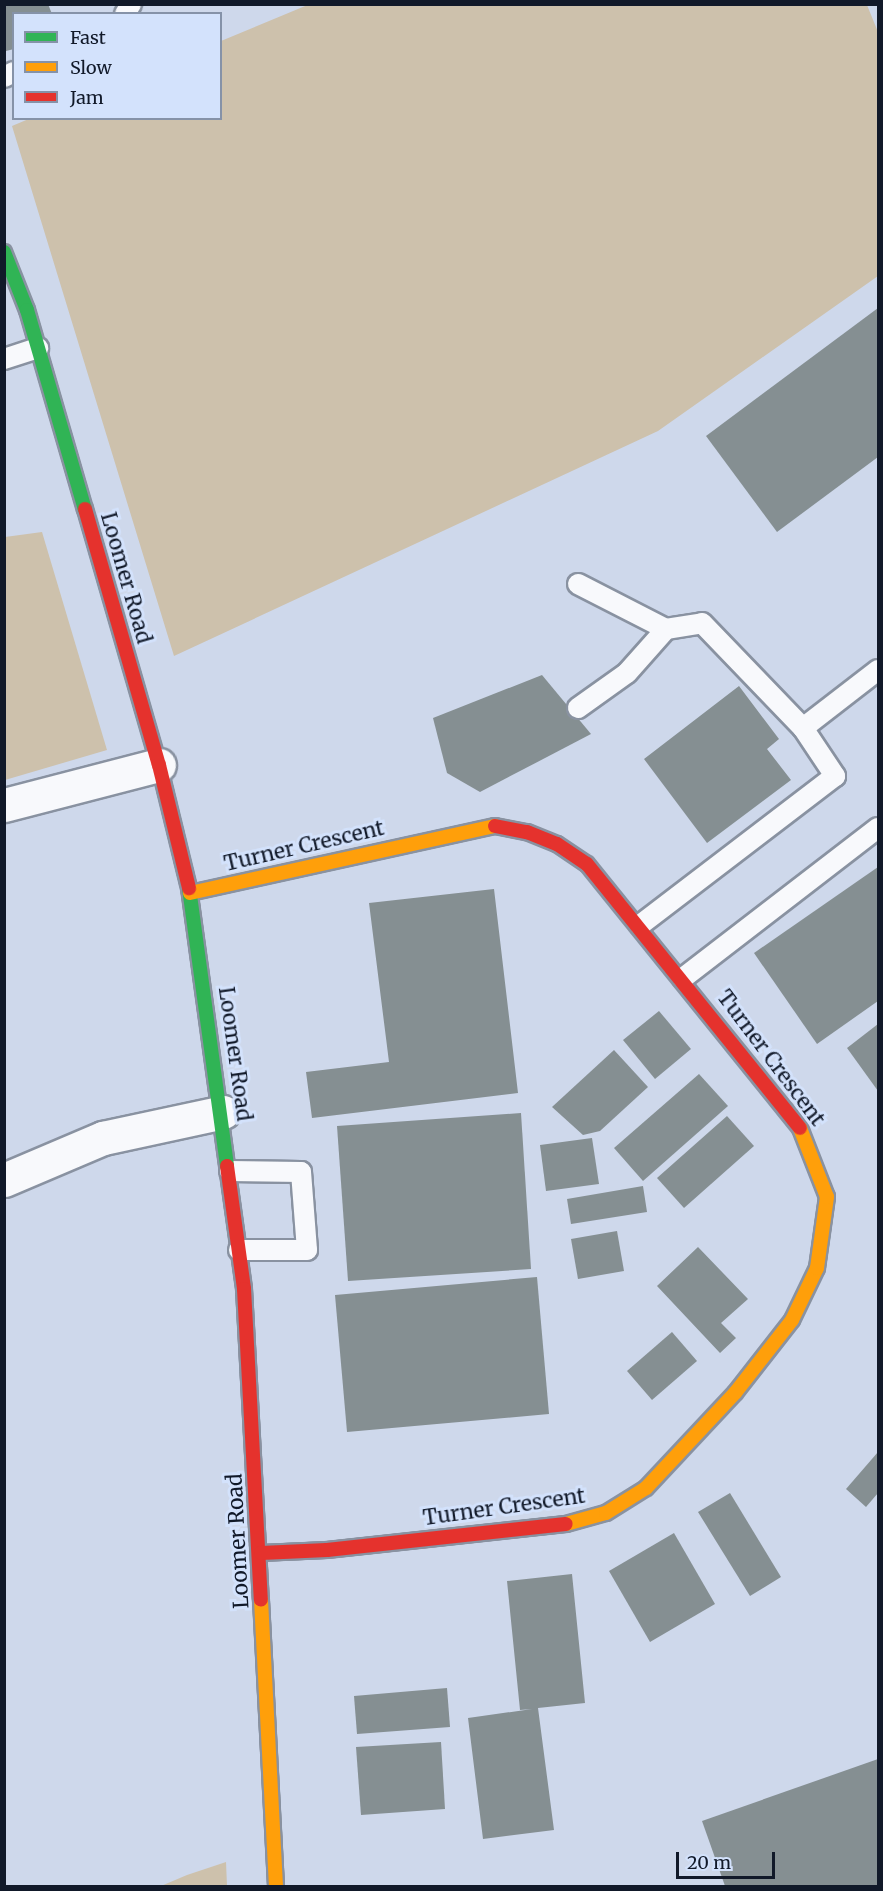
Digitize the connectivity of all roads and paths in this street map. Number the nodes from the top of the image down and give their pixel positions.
1 (4, 252) edge
2 (38, 348) junction
3 (4, 359) edge
4 (578, 584) dead end
5 (666, 629) junction
6 (879, 670) edge
7 (578, 708) dead end
8 (803, 728) junction
9 (159, 765) junction
10 (4, 806) edge
11 (879, 828) edge
12 (190, 893) junction
13 (640, 925) junction
14 (683, 978) junction
15 (223, 1112) junction
16 (230, 1171) junction
17 (4, 1180) edge
18 (239, 1250) junction
19 (261, 1553) junction
20 (276, 1887) edge

1 - 2 street, Loomer Road
2 - 3 lane
2 - 9 street, Loomer Road
4 - 5 lane
5 - 7 lane
5 - 8 lane
6 - 8 lane
8 - 13 lane
9 - 10 street
9 - 12 street, Loomer Road
11 - 14 lane
12 - 13 street, Turner Crescent
12 - 15 street, Loomer Road
13 - 14 street, Turner Crescent
14 - 19 street, Turner Crescent
15 - 16 street, Loomer Road
15 - 17 street
16 - 18 street, Loomer Road
16 - 18 lane
18 - 19 street, Loomer Road
19 - 20 street, Loomer Road

